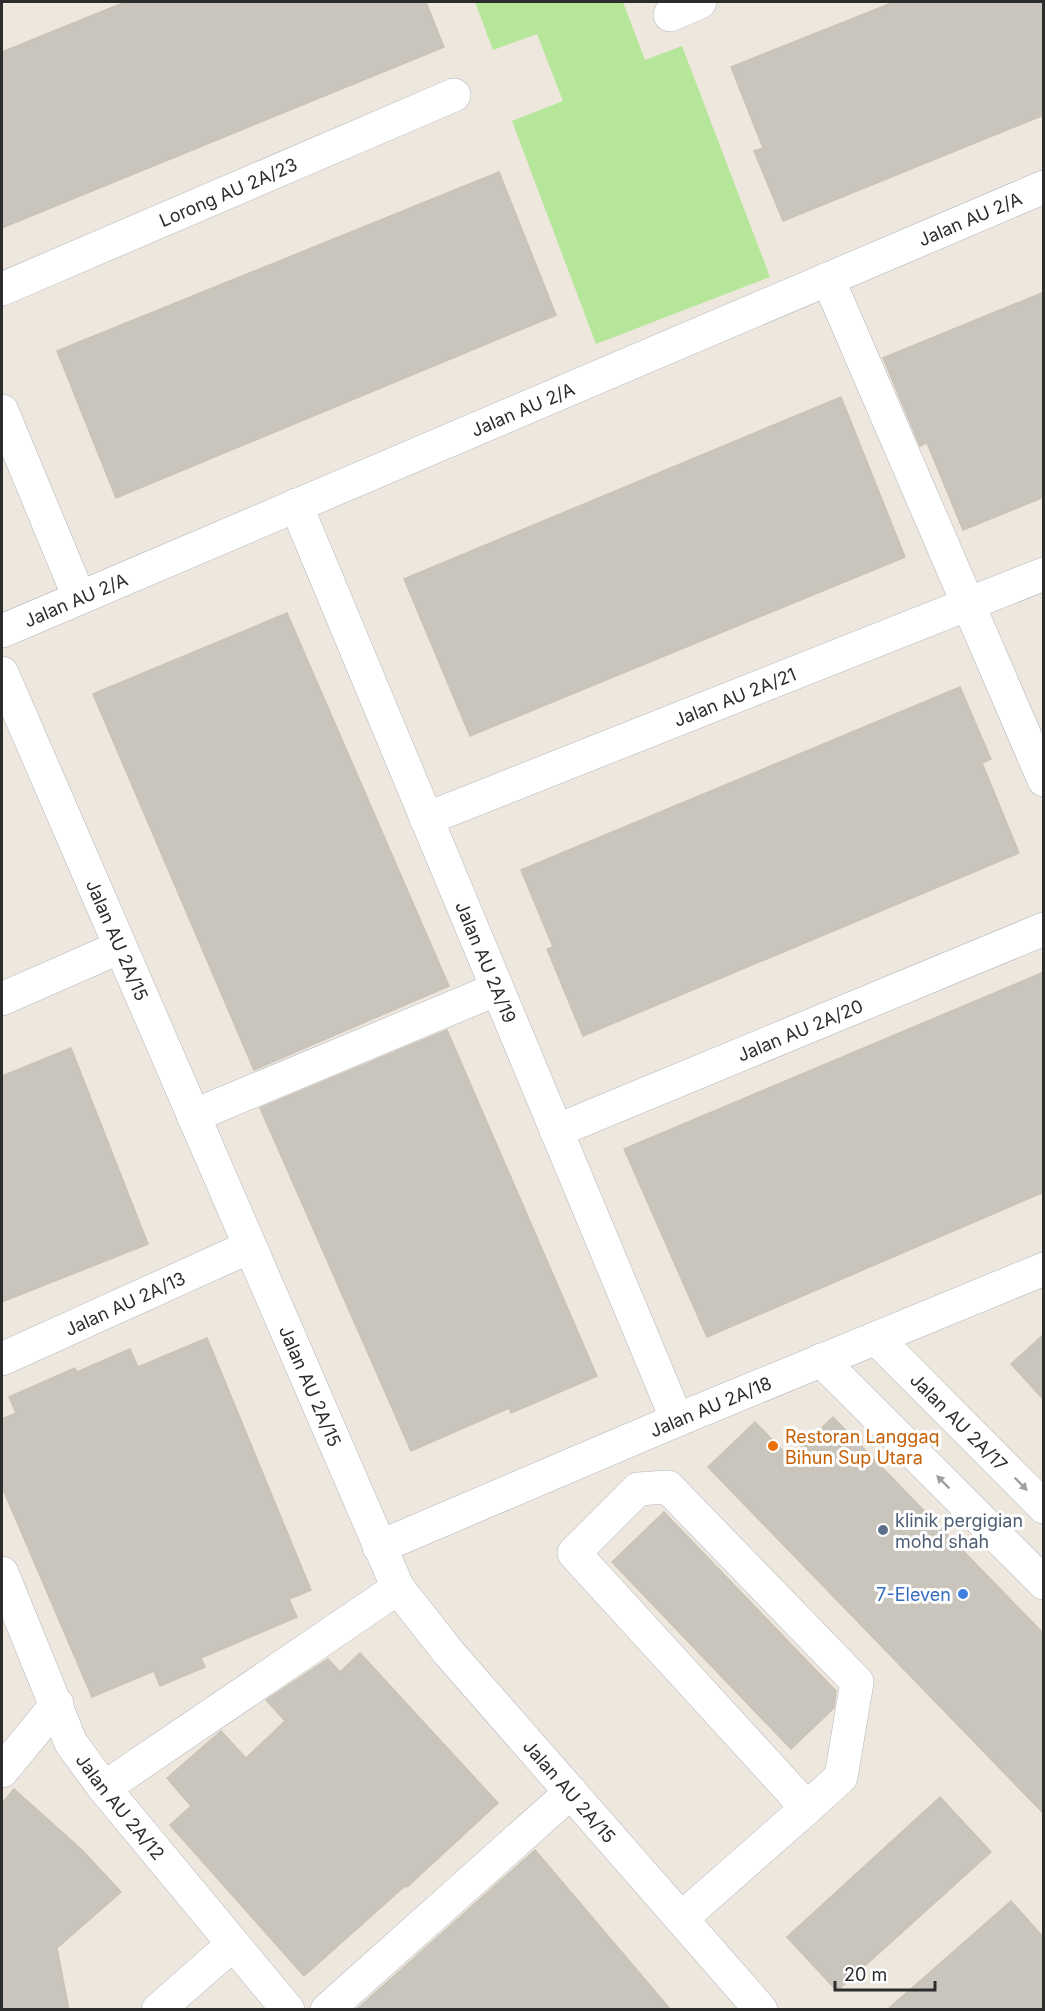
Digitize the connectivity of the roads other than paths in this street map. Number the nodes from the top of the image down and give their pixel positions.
1 (700, 2) edge
2 (670, 15) dead end
3 (454, 95) dead end
4 (1044, 187) edge
5 (828, 279) junction
6 (2, 289) edge
7 (2, 411) edge
8 (296, 505) junction
9 (1044, 574) edge
10 (79, 597) junction
11 (968, 604) junction
12 (2, 631) edge
13 (2, 674) edge
14 (1044, 780) edge
15 (426, 819) junction
16 (1044, 929) edge
17 (120, 947) junction
18 (497, 989) junction
19 (2, 999) edge
20 (193, 1116) junction
21 (556, 1131) junction
22 (249, 1247) junction
23 (1044, 1269) edge
24 (876, 1338) junction
25 (2, 1359) edge
26 (821, 1360) junction
27 (677, 1420) junction
28 (1044, 1507) edge
29 (379, 1547) junction
30 (2, 1573) edge
31 (1044, 1583) edge
32 (398, 1588) junction
33 (57, 1704) junction
34 (2, 1771) edge
35 (104, 1788) junction
36 (571, 1792) junction
37 (807, 1808) junction
38 (682, 1918) junction
39 (232, 1945) junction
40 (158, 2010) edge
41 (288, 2010) edge
42 (327, 2010) edge
43 (761, 2010) edge

1 - 2 street
3 - 6 street, Lorong AU 2A/23
4 - 5 street, Jalan AU 2/A
5 - 8 street, Jalan AU 2/A
5 - 11 street
7 - 10 street
8 - 10 street, Jalan AU 2/A
8 - 15 street, Jalan AU 2A/19
9 - 11 street, Jalan AU 2A/21
10 - 12 street, Jalan AU 2/A
11 - 14 street
11 - 15 street, Jalan AU 2A/21
13 - 17 street, Jalan AU 2A/15
15 - 18 street, Jalan AU 2A/19
16 - 21 street, Jalan AU 2A/20
17 - 19 street
17 - 20 street, Jalan AU 2A/15
18 - 20 street
18 - 21 street, Jalan AU 2A/19
20 - 22 street, Jalan AU 2A/15
21 - 27 street, Jalan AU 2A/19
22 - 25 street, Jalan AU 2A/13
22 - 29 street, Jalan AU 2A/15
23 - 24 street, Jalan AU 2A/18
24 - 26 street, Jalan AU 2A/18
24 -> 28 street, Jalan AU 2A/17
26 - 27 street, Jalan AU 2A/18
31 -> 26 street
27 - 29 street, Jalan AU 2A/18
29 - 32 street, Jalan AU 2A/15
30 - 33 street, Jalan AU 2A/12
32 - 35 street
32 - 36 street, Jalan AU 2A/15
33 - 34 street
33 - 35 street, Jalan AU 2A/12
35 - 39 street, Jalan AU 2A/12
36 - 38 street, Jalan AU 2A/15
36 - 42 street
37 - 37 street
37 - 38 street
38 - 43 street, Jalan AU 2A/15
39 - 40 street
39 - 41 street, Jalan AU 2A/12

